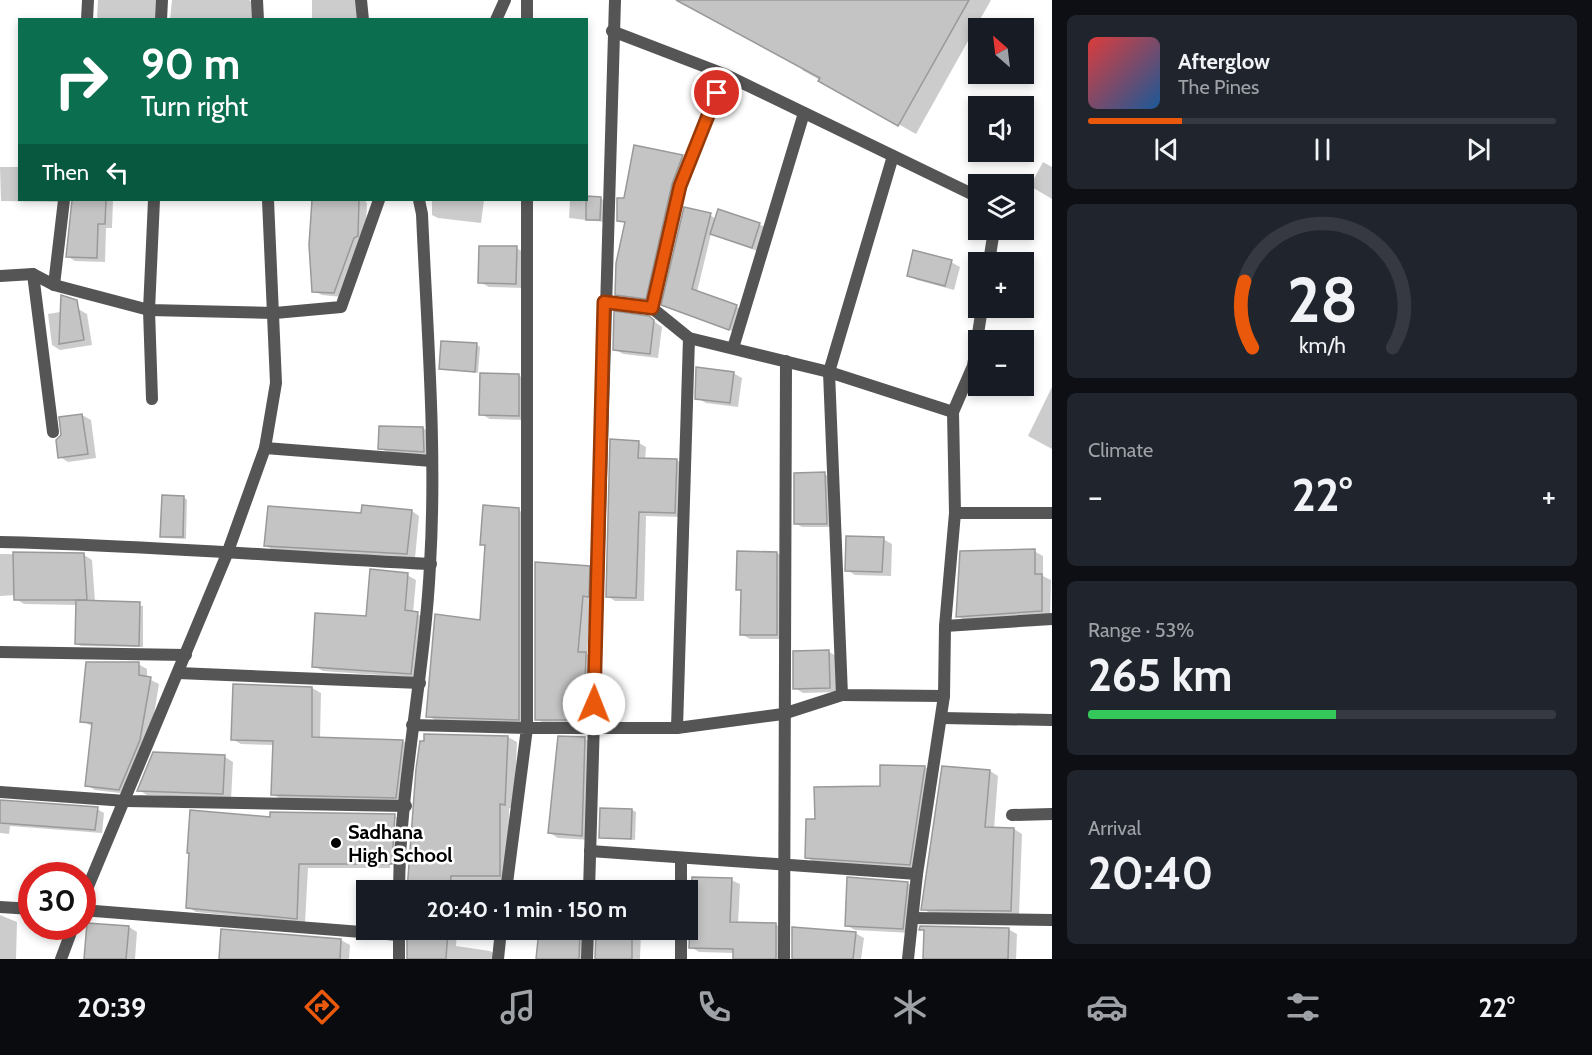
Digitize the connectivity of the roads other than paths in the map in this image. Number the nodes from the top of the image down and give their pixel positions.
1 (88, 0) edge
2 (162, 0) edge
3 (257, 0) edge
4 (361, 0) edge
5 (505, 0) edge
6 (527, 0) edge
7 (615, 0) edge
8 (87, 18) edge
9 (161, 18) edge
10 (258, 18) edge
11 (363, 18) edge
12 (497, 18) edge
13 (527, 18) edge
14 (612, 31) junction
15 (724, 74) junction
16 (804, 113) junction
17 (893, 156) junction
18 (968, 192) edge
19 (64, 201) edge
20 (154, 201) edge
21 (268, 201) edge
22 (379, 201) edge
23 (419, 201) edge
24 (527, 201) edge
25 (33, 274) junction
26 (0, 276) edge
27 (54, 285) junction
28 (604, 302) junction
29 (652, 308) junction
30 (149, 310) junction
31 (275, 314) junction
32 (980, 318) edge
33 (689, 338) junction
34 (733, 348) junction
35 (786, 362) junction
36 (829, 372) junction
37 (152, 399) dead end
38 (953, 412) junction
39 (53, 432) dead end
40 (265, 448) junction
41 (432, 461) junction
42 (955, 513) junction
43 (1052, 513) edge
44 (0, 542) edge
45 (227, 554) junction
46 (430, 564) junction
47 (1052, 619) edge
48 (945, 626) junction
49 (0, 652) edge
50 (186, 655) junction
51 (178, 673) junction
52 (420, 683) junction
53 (842, 695) junction
54 (944, 696) junction
55 (783, 714) junction
56 (942, 718) junction
57 (1052, 720) edge
58 (412, 725) junction
59 (527, 728) junction
60 (593, 728) junction
61 (677, 728) junction
62 (0, 792) edge
63 (126, 801) junction
64 (406, 806) junction
65 (1052, 814) edge
66 (1012, 815) dead end
67 (590, 851) junction
68 (681, 858) junction
69 (784, 867) junction
70 (96, 869) edge
71 (917, 874) junction
72 (400, 880) edge
73 (507, 880) edge
74 (589, 880) edge
75 (681, 880) edge
76 (0, 907) edge
77 (18, 908) edge
78 (96, 911) edge
79 (913, 918) junction
80 (1052, 920) edge
81 (356, 929) edge
82 (68, 940) edge
83 (399, 940) edge
84 (500, 940) edge
85 (588, 940) edge
86 (681, 940) edge
87 (61, 959) edge
88 (399, 959) edge
89 (498, 959) edge
90 (587, 959) edge
91 (681, 959) edge
92 (783, 959) edge
93 (908, 959) edge

1 - 8 street
2 - 9 street
3 - 10 street
4 - 11 street
5 - 12 street
6 - 13 street
7 - 14 street
14 - 15 street
14 - 28 street
15 - 16 street
15 - 29 street
16 - 17 street
16 - 34 street
17 - 18 street
17 - 36 street
19 - 27 street
20 - 30 street
21 - 31 street
22 - 31 street
23 - 41 street
24 - 59 street
25 - 26 street
25 - 27 street
25 - 39 street
27 - 30 street
28 - 29 street
28 - 60 street
29 - 33 street
30 - 31 street
30 - 37 street
31 - 40 street
32 - 38 street
33 - 34 street
33 - 61 street
34 - 35 street
35 - 36 street
35 - 55 street
36 - 38 street
36 - 53 street
38 - 42 street
40 - 41 street
40 - 45 street
41 - 46 street
42 - 43 street
42 - 48 street
44 - 45 street
45 - 46 street
45 - 50 street
46 - 52 street
47 - 48 street
48 - 54 street
49 - 50 street
50 - 51 street
51 - 52 street
51 - 63 street
52 - 58 street
53 - 54 street
53 - 55 street
54 - 56 street
55 - 61 street
55 - 69 street
56 - 57 street
56 - 71 street
58 - 59 street
58 - 64 street
59 - 60 street
59 - 73 street
60 - 61 street
60 - 67 street
62 - 63 street
63 - 64 street
63 - 70 street
64 - 72 street
65 - 66 street
67 - 68 street
67 - 74 street
68 - 69 street
68 - 75 street
69 - 71 street
69 - 92 street
71 - 79 street
76 - 77 street
78 - 81 street
79 - 80 street
79 - 93 street
82 - 87 street
83 - 88 street
84 - 89 street
85 - 90 street
86 - 91 street

